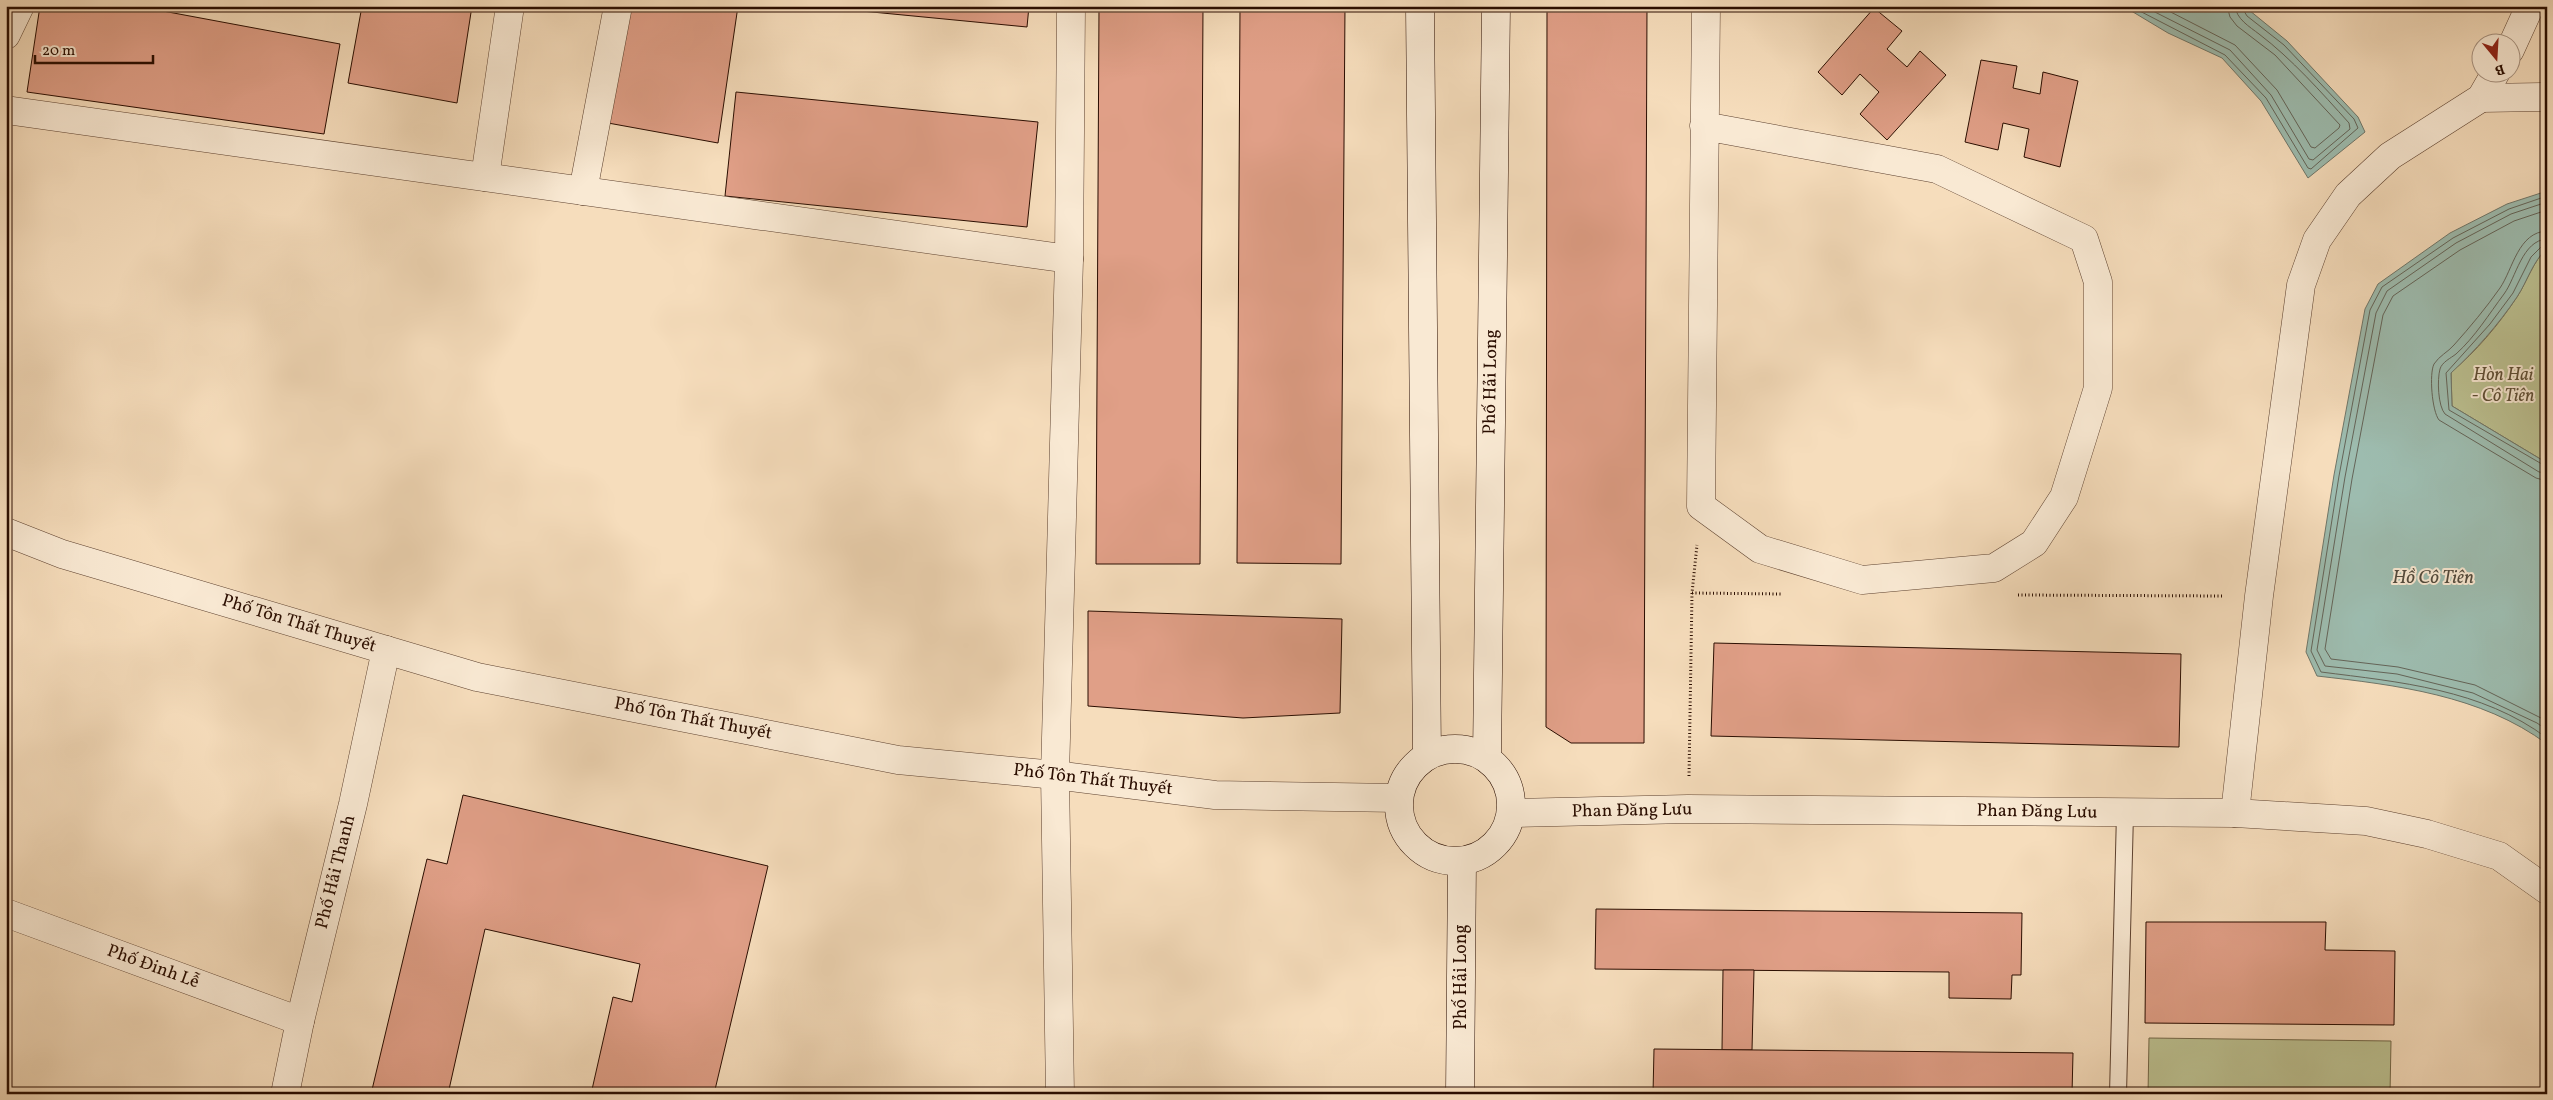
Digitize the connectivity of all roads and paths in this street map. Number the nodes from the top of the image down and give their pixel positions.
1 (20, 6) edge
2 (510, 6) edge
3 (618, 6) edge
4 (1071, 6) edge
5 (1420, 6) edge
6 (1496, 6) edge
7 (1706, 6) edge
8 (2530, 6) edge
9 (2518, 32) edge
10 (6, 35) edge
11 (2490, 82) edge
12 (2547, 97) edge
13 (2481, 98) junction
14 (6, 110) edge
15 (1704, 126) junction
16 (484, 177) junction
17 (583, 191) junction
18 (1069, 259) junction
19 (1701, 506) junction
20 (6, 532) edge
21 (386, 650) junction
22 (1427, 756) junction
23 (1486, 757) junction
24 (1055, 775) junction
25 (1399, 798) junction
26 (1688, 809) junction
27 (1512, 813) junction
28 (2125, 813) junction
29 (2235, 813) junction
30 (1462, 861) junction
31 (2547, 890) edge
32 (6, 913) edge
33 (300, 1021) junction
34 (285, 1094) edge
35 (1060, 1094) edge
36 (1460, 1094) edge
37 (2118, 1094) edge

1 - 10 street
2 - 16 street
3 - 17 street
4 - 18 street
5 - 22 street
6 - 23 street, Phố Hải Long
7 - 15 street
8 - 9 street
11 - 13 street
12 - 13 street
13 - 29 street
14 - 16 street
15 - 19 street
15 - 19 street
16 - 17 street
17 - 18 street
18 - 24 street
19 - 26 path
20 - 21 street, Phố Tôn Thất Thuyết
21 - 24 street, Phố Tôn Thất Thuyết
21 - 33 street, Phố Hải Thanh
22 - 23 street
22 - 25 street
23 - 27 street
24 - 25 street, Phố Tôn Thất Thuyết
24 - 35 street
25 - 30 street
26 - 27 street, Phan Đăng Lưu
26 - 28 street, Phan Đăng Lưu
27 - 30 street
28 - 29 street, Phan Đăng Lưu
28 - 37 lane
29 - 31 street, Phan Đăng Lưu
30 - 36 street, Phố Hải Long
32 - 33 street, Phố Đinh Lễ
33 - 34 street, Phố Hải Thanh

